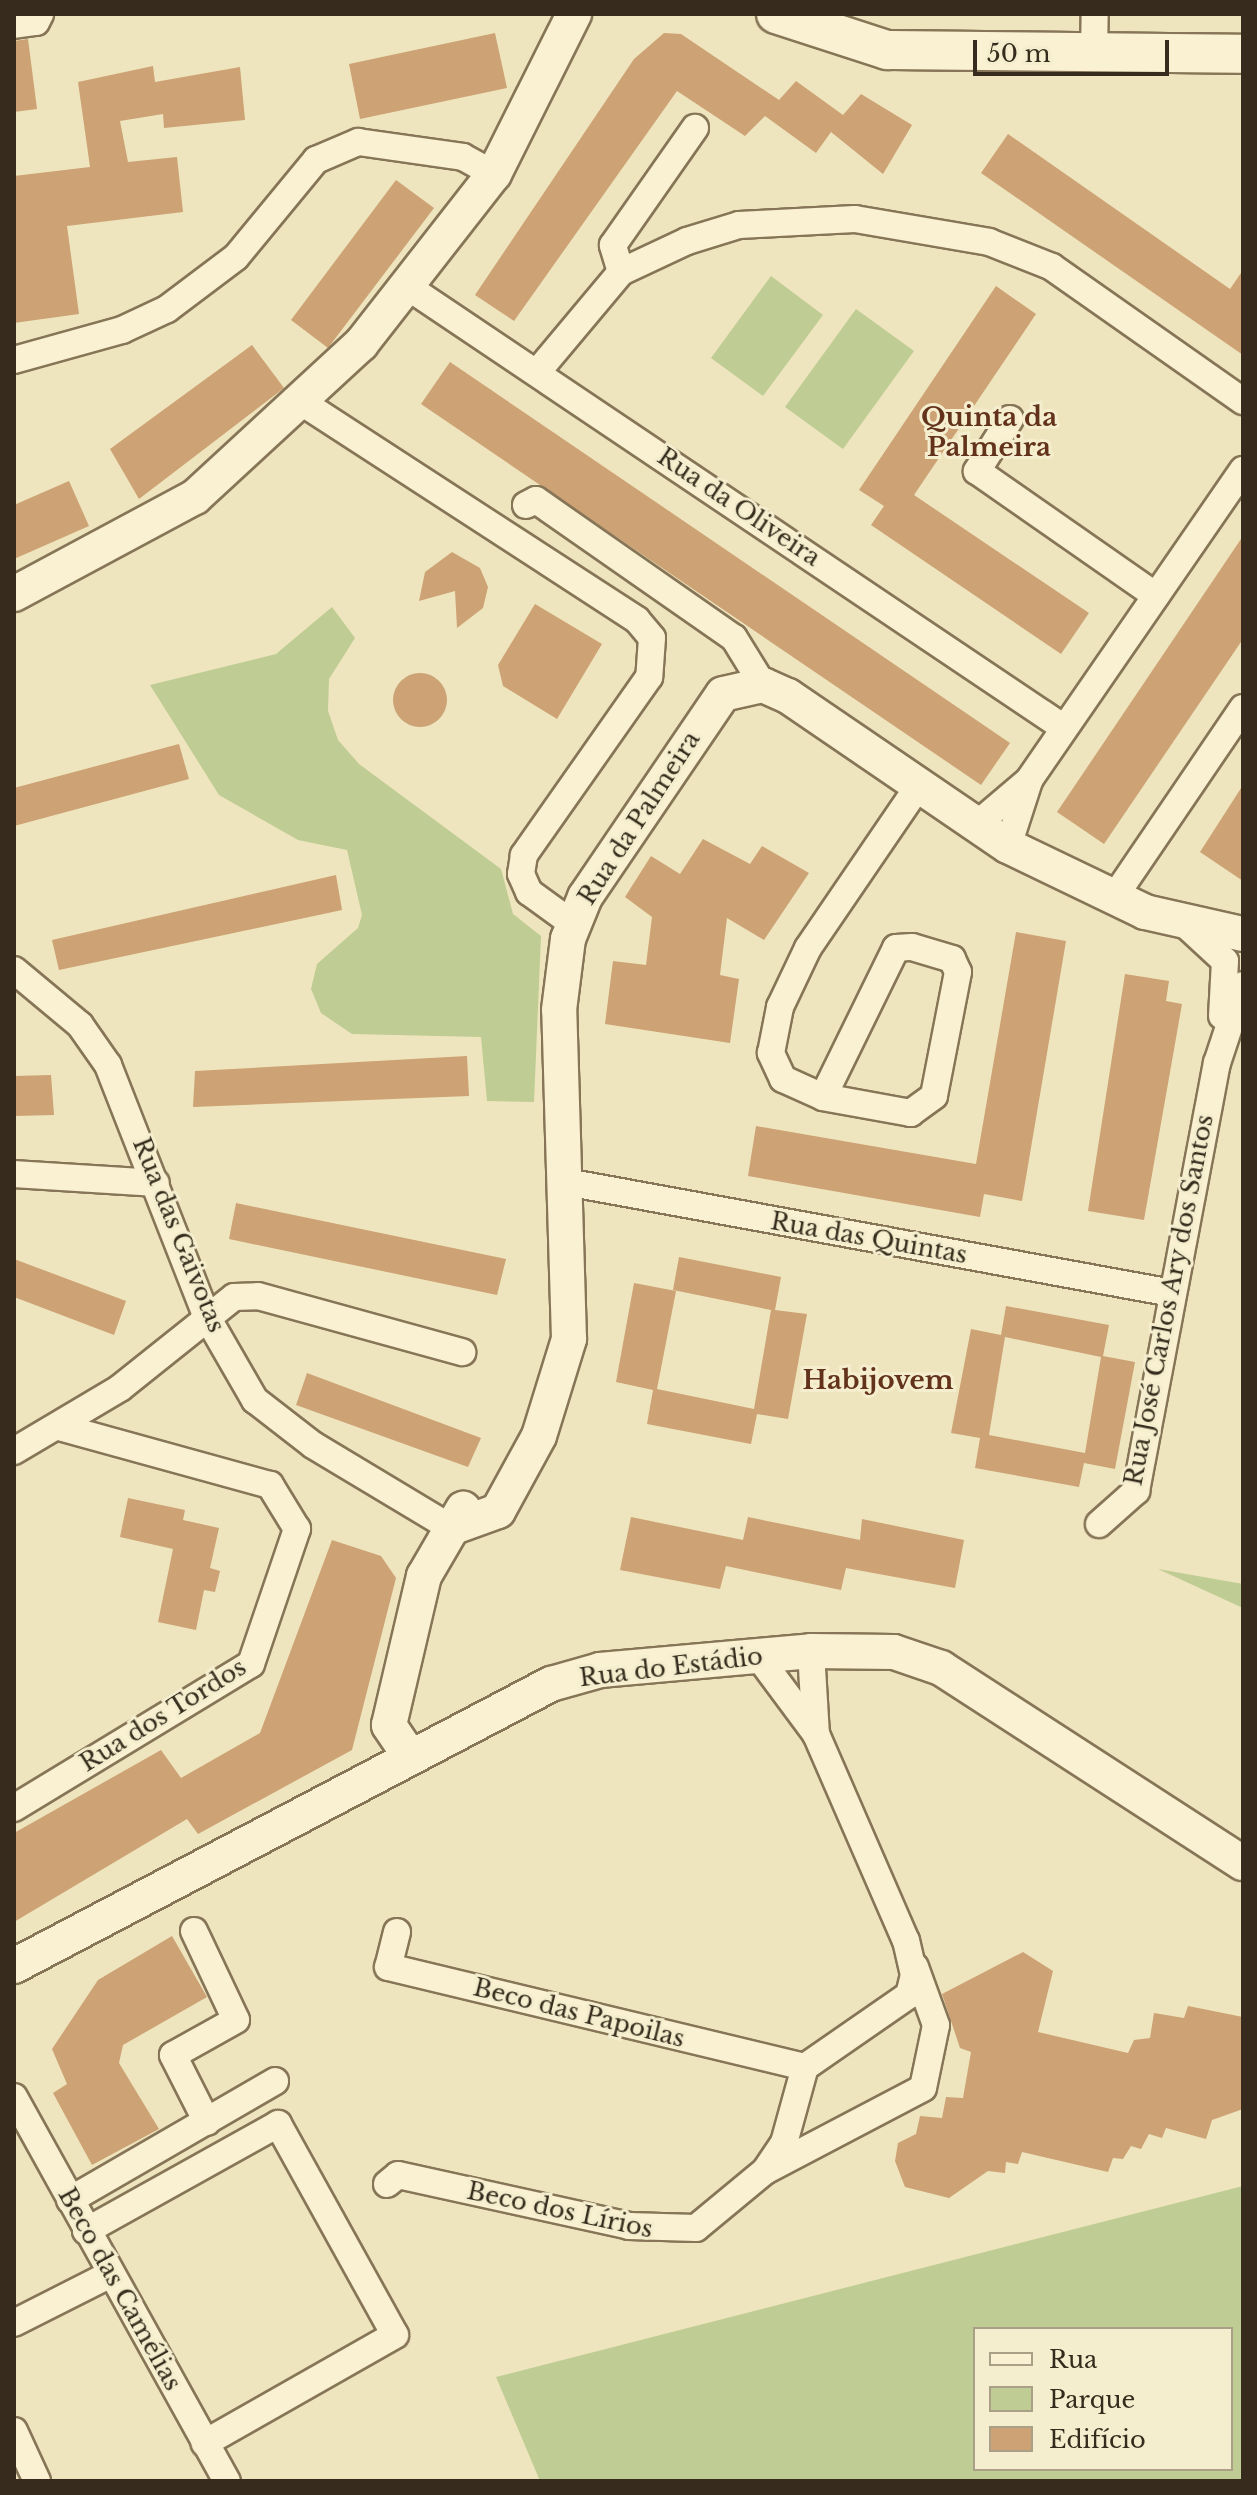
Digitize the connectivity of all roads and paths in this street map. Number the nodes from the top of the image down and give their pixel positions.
1 (40, 14) edge
2 (574, 14) edge
3 (776, 14) edge
4 (1095, 14) edge
5 (14, 25) edge
6 (1094, 53) junction
7 (1243, 54) edge
8 (695, 128) dead end
9 (494, 174) junction
10 (621, 272) junction
11 (411, 289) junction
12 (14, 360) edge
13 (539, 370) junction
14 (1243, 401) edge
15 (303, 403) junction
16 (1010, 419) dead end
17 (1243, 470) edge
18 (526, 505) dead end
19 (14, 594) edge
20 (1156, 596) junction
21 (763, 685) junction
22 (1243, 708) edge
23 (1064, 728) junction
24 (1029, 780) junction
25 (917, 788) junction
26 (975, 826) junction
27 (1008, 846) junction
28 (1113, 899) junction
29 (573, 924) junction
30 (1188, 927) junction
31 (1243, 934) edge
32 (14, 970) edge
33 (1243, 985) edge
34 (1217, 1063) junction
35 (823, 1097) junction
36 (14, 1174) edge
37 (566, 1182) junction
38 (156, 1183) junction
39 (1172, 1293) junction
40 (207, 1317) junction
41 (462, 1352) dead end
42 (60, 1427) junction
43 (14, 1451) edge
44 (1099, 1524) dead end
45 (451, 1528) junction
46 (811, 1651) junction
47 (758, 1656) junction
48 (816, 1734) junction
49 (409, 1755) junction
50 (14, 1808) edge
51 (1243, 1863) edge
52 (194, 1931) dead end
53 (397, 1932) dead end
54 (906, 1941) junction
55 (14, 1966) edge
56 (805, 2067) junction
57 (275, 2081) dead end
58 (14, 2097) edge
59 (207, 2122) junction
60 (765, 2171) junction
61 (387, 2184) dead end
62 (70, 2200) junction
63 (86, 2231) junction
64 (109, 2275) junction
65 (14, 2323) edge
66 (14, 2431) edge
67 (205, 2443) junction
68 (37, 2481) edge
69 (227, 2481) edge

1 - 5 street
2 - 9 street
3 - 6 main road
4 - 6 street
6 - 7 main road
8 - 10 street
9 - 11 street
9 - 12 street
10 - 13 street
10 - 14 street
11 - 13 street, Rua da Oliveira
11 - 15 street
13 - 23 street, Rua da Oliveira
15 - 19 street
15 - 29 street
16 - 20 street
17 - 20 street
18 - 21 street
20 - 23 street
21 - 25 street
21 - 29 street, Rua da Palmeira
22 - 28 street
23 - 24 street
24 - 26 street
24 - 27 street
25 - 26 street
25 - 35 street
26 - 27 street
27 - 28 street
28 - 30 street
29 - 37 street, Rua da Palmeira
30 - 31 street
30 - 34 street, Rua José Carlos Ary dos Santos
32 - 38 street, Rua das Gaivotas
33 - 34 street, Rua José Carlos Ary dos Santos
34 - 39 street, Rua José Carlos Ary dos Santos
35 - 35 street
36 - 38 street
37 - 39 street, Rua das Quintas
37 - 45 street, Rua da Palmeira
38 - 40 street, Rua das Gaivotas
39 - 44 street, Rua José Carlos Ary dos Santos
40 - 41 street
40 - 42 street
40 - 45 street, Rua das Gaivotas
42 - 43 street
42 - 50 street, Rua dos Tordos
45 - 49 street, Rua da Palmeira
46 - 47 street, Rua do Estádio
46 - 48 street
46 - 51 street, Rua do Estádio
47 - 48 street
47 - 49 street, Rua do Estádio
48 - 54 street
49 - 55 street, Rua do Estádio
52 - 59 street
53 - 56 street, Beco das Papoilas
54 - 56 street
54 - 60 street
56 - 60 street
57 - 59 street
58 - 62 street, Beco das Camélias
59 - 62 street
60 - 61 street, Beco dos Lírios
62 - 63 street, Beco das Camélias
63 - 64 street, Beco das Camélias
63 - 67 street
64 - 65 street
64 - 67 street, Beco das Camélias
66 - 68 street
67 - 69 street, Beco das Camélias

